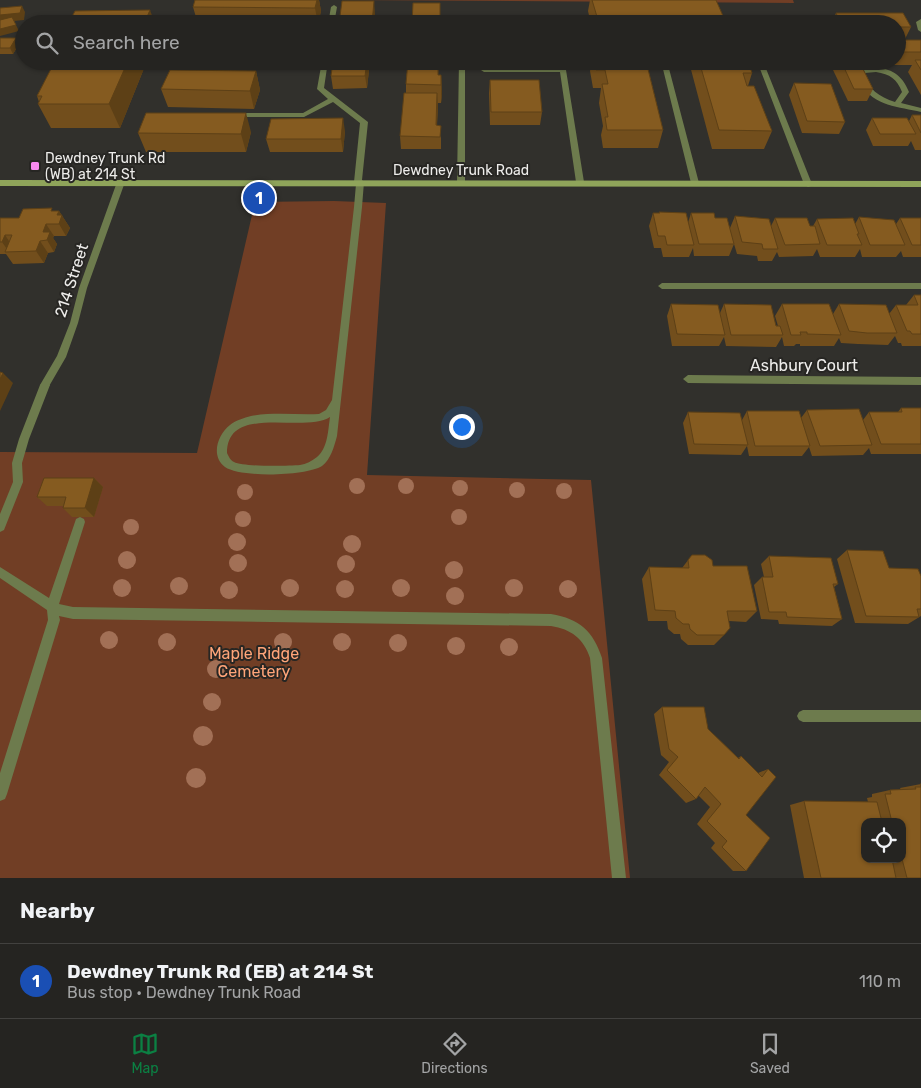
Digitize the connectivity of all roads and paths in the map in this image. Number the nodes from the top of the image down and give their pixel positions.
1 (334, 7) dead end
2 (333, 15) edge
3 (921, 21) edge
4 (921, 30) edge
5 (323, 70) edge
6 (462, 70) edge
7 (484, 70) dead end
8 (563, 70) joint
9 (666, 70) edge
10 (764, 70) edge
11 (868, 70) edge
12 (880, 70) edge
13 (861, 71) joint
14 (333, 99) junction
15 (897, 104) junction
16 (921, 110) edge
17 (228, 115) edge
18 (122, 182) junction
19 (359, 182) junction
20 (461, 182) junction
21 (580, 182) junction
22 (0, 183) edge
23 (695, 183) junction
24 (808, 184) junction
25 (921, 184) edge
26 (662, 286) dead end
27 (921, 286) edge
28 (688, 379) dead end
29 (921, 381) edge
30 (336, 401) junction
31 (80, 522) edge
32 (0, 527) edge
33 (0, 572) edge
34 (52, 607) junction
35 (803, 716) dead end
36 (921, 716) edge
37 (0, 794) edge
38 (619, 878) edge

1 - 2 street
3 - 4 street
5 - 14 street
6 - 20 street
7 - 8 street
8 - 21 street
9 - 23 street
10 - 24 street
11 - 13 street
12 - 15 street
13 - 15 street
14 - 17 street
14 - 19 street
15 - 16 street
18 - 19 main road, Dewdney Trunk Road
18 - 22 main road, Dewdney Trunk Road
18 - 32 street, 214 Street
19 - 20 main road, Dewdney Trunk Road
19 - 30 street
20 - 21 main road, Dewdney Trunk Road
21 - 23 main road, Dewdney Trunk Road
23 - 24 main road, Dewdney Trunk Road
24 - 25 main road, Dewdney Trunk Road
26 - 27 street
28 - 29 street, Ashbury Court
30 - 30 street
31 - 34 street
33 - 34 street
34 - 37 street
34 - 38 street
35 - 36 street

